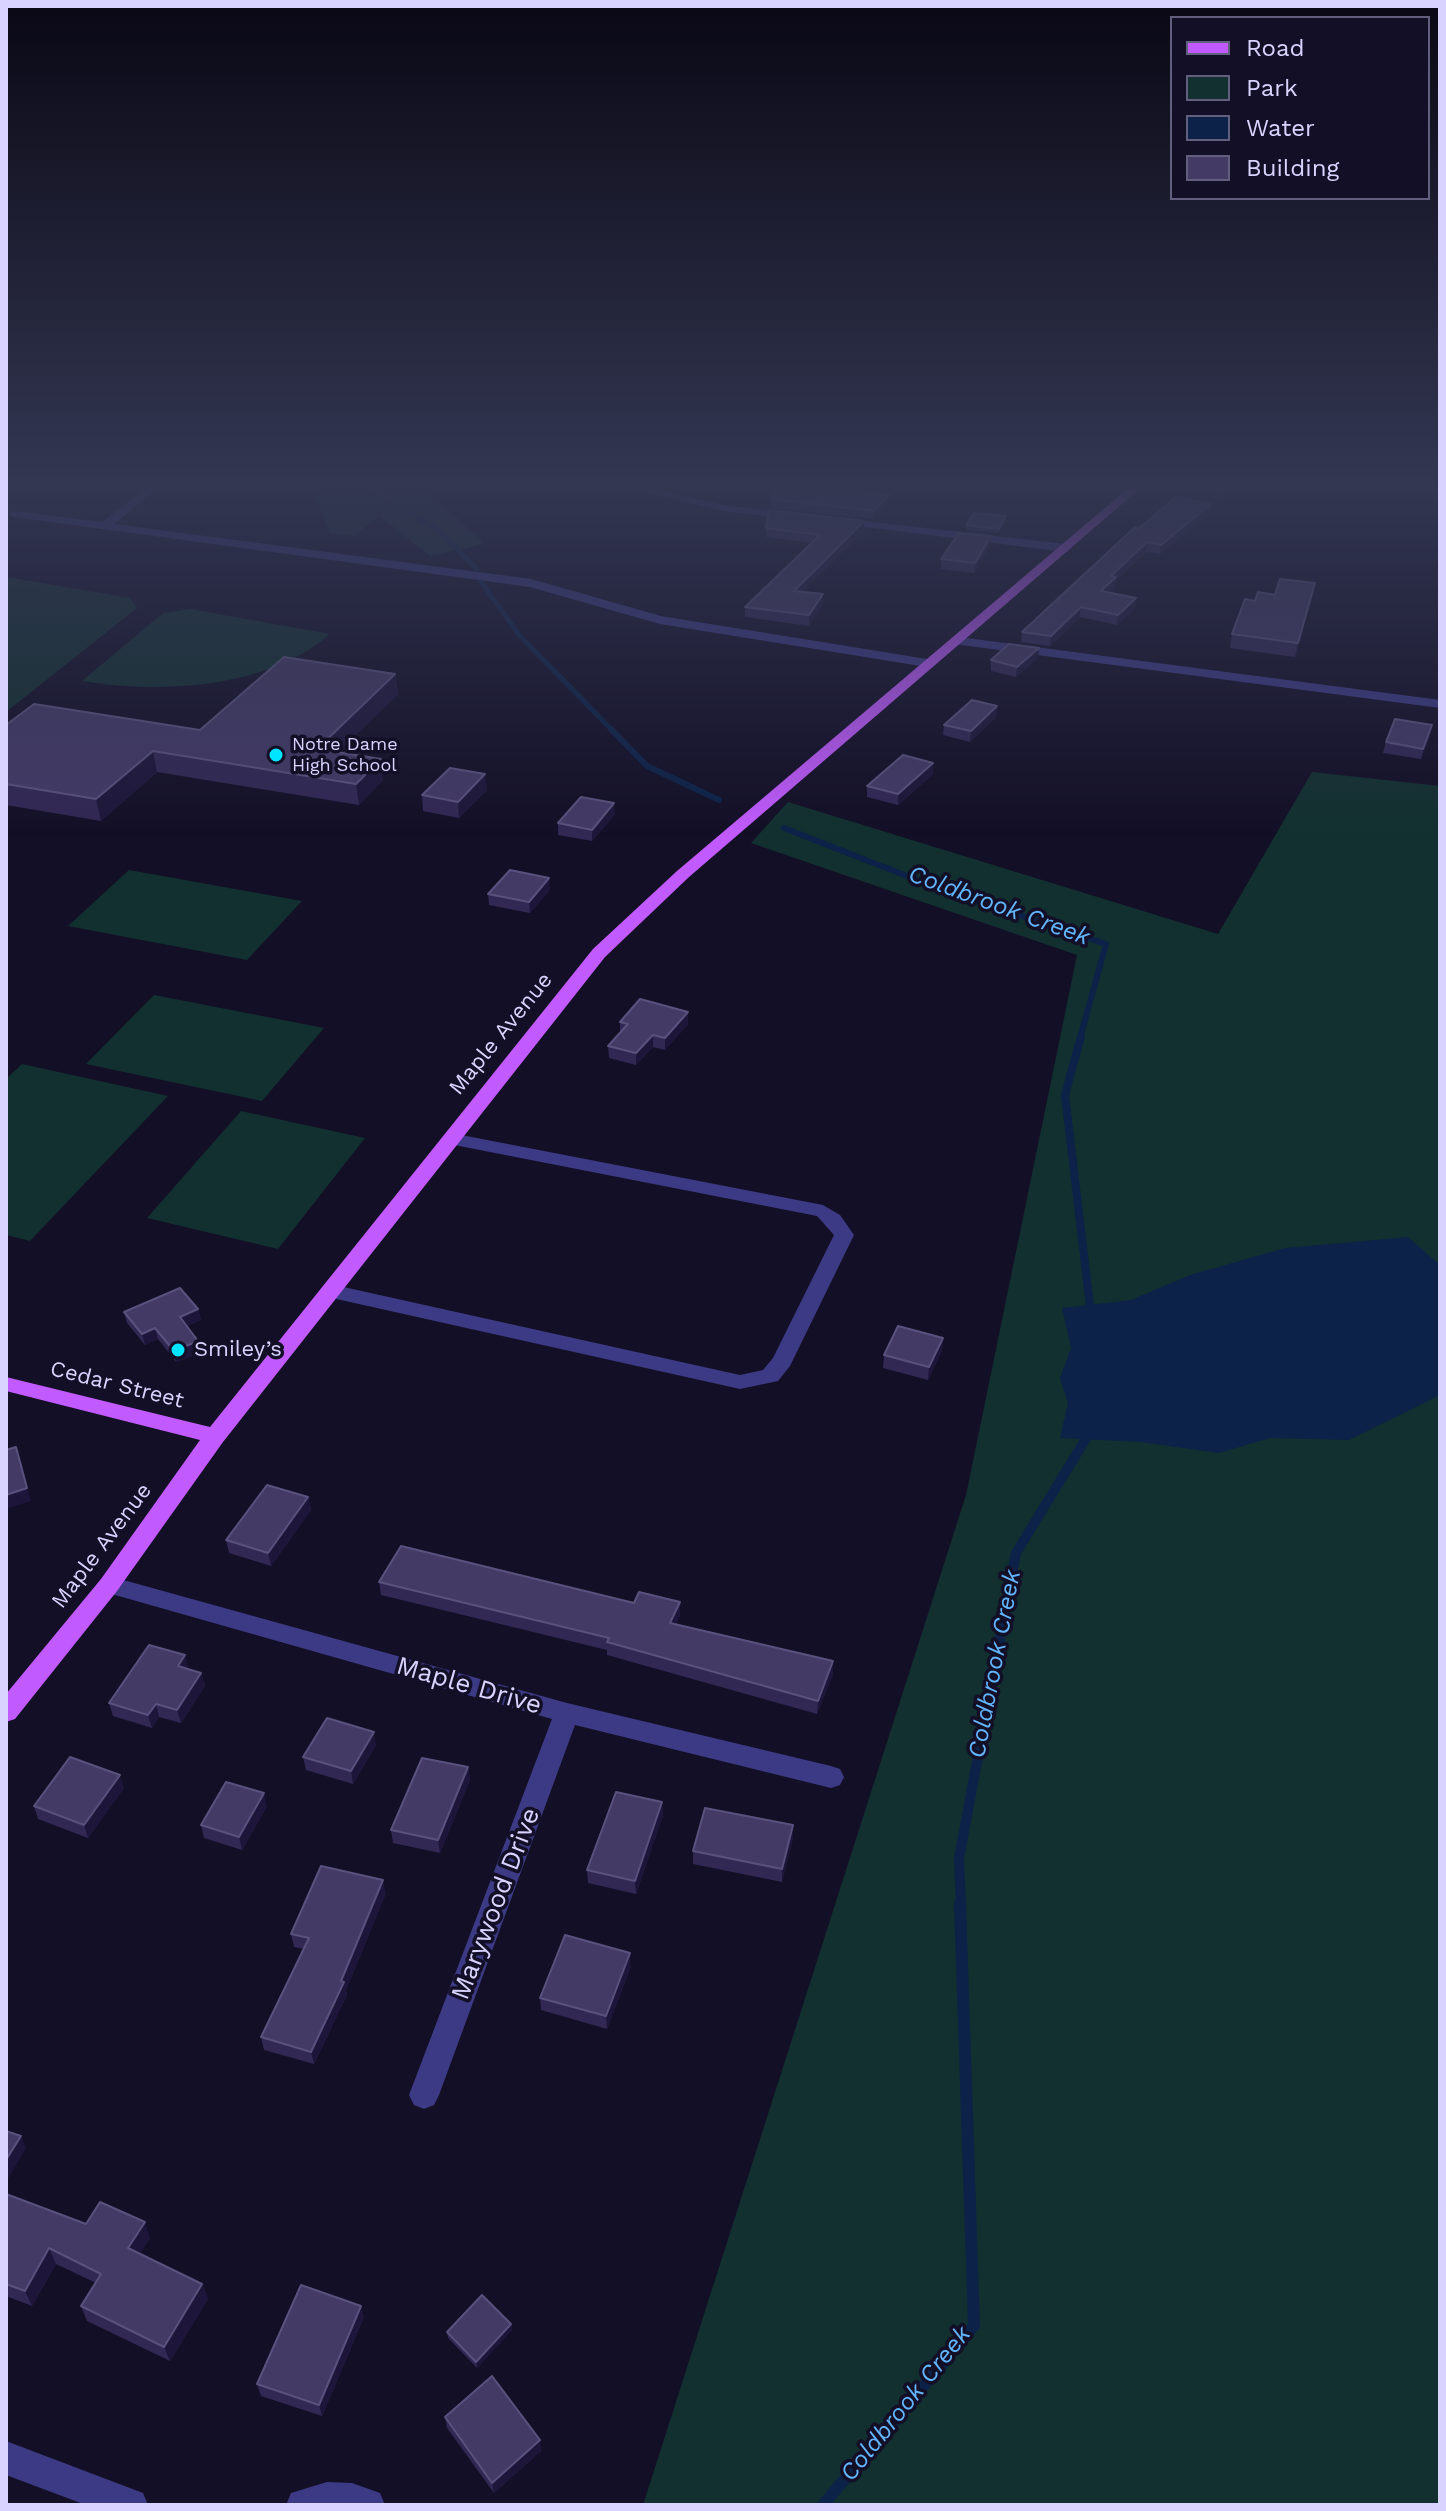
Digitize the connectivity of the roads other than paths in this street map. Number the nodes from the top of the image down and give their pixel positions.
1 (598, 602) edge
2 (1004, 602) edge
3 (959, 641) junction
4 (927, 663) junction
5 (1440, 704) edge
6 (451, 1139) junction
7 (330, 1291) junction
8 (6, 1384) edge
9 (215, 1436) junction
10 (109, 1585) junction
11 (6, 1712) edge
12 (567, 1713) junction
13 (831, 1777) dead end
14 (424, 2095) dead end
15 (6, 2458) edge
16 (131, 2505) edge
17 (303, 2505) edge
18 (368, 2505) edge

1 - 4 street
2 - 3 main road, Maple Avenue
3 - 4 main road, Maple Avenue
3 - 5 street
4 - 6 main road, Maple Avenue
6 - 7 main road, Maple Avenue
6 - 7 street
7 - 9 main road, Maple Avenue
8 - 9 main road, Cedar Street
9 - 10 main road, Maple Avenue
10 - 11 main road, Maple Avenue
10 - 12 street, Maple Drive
12 - 13 street, Maple Drive
12 - 14 street, Marywood Drive
15 - 16 street
17 - 18 street

